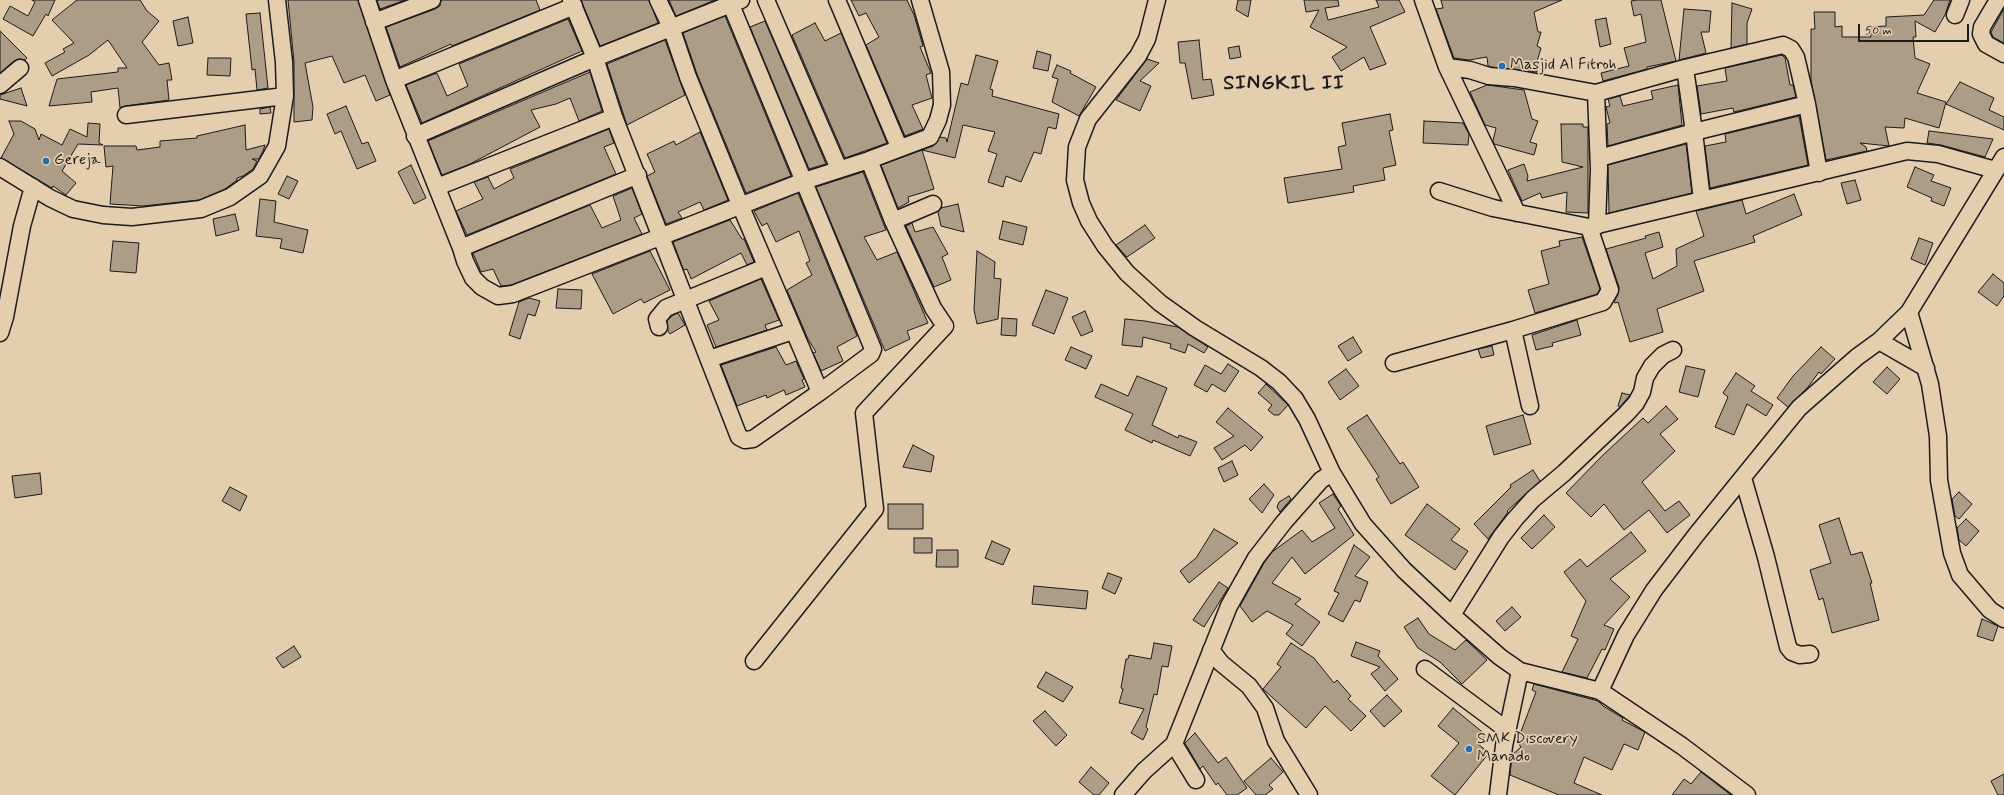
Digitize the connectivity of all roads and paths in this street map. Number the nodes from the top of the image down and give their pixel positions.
1 (277, 0) edge
2 (367, 0) edge
3 (432, 0) edge
4 (658, 0) edge
5 (766, 0) edge
6 (837, 0) edge
7 (920, 0) edge
8 (1157, 0) edge
9 (1423, 0) edge
10 (1998, 0) edge
11 (734, 1) edge
12 (573, 3) edge
13 (374, 22) junction
14 (671, 27) junction
15 (2004, 54) edge
16 (595, 58) junction
17 (1447, 67) junction
18 (20, 68) dead end
19 (1684, 68) junction
20 (394, 80) junction
21 (0, 85) edge
22 (1596, 93) junction
23 (285, 96) junction
24 (1806, 104) junction
25 (126, 115) dead end
26 (614, 117) junction
27 (1694, 132) junction
28 (415, 136) junction
29 (899, 147) junction
30 (1599, 158) junction
31 (869, 160) junction
32 (2000, 164) edge
33 (0, 167) edge
34 (839, 169) junction
35 (1820, 172) junction
36 (638, 175) junction
37 (804, 181) junction
38 (33, 187) junction
39 (437, 187) junction
40 (1439, 191) dead end
41 (1702, 200) junction
42 (933, 204) dead end
43 (741, 207) junction
44 (1517, 213) junction
45 (893, 221) junction
46 (1593, 227) junction
47 (661, 236) junction
48 (461, 248) junction
49 (766, 267) junction
50 (685, 299) junction
51 (1909, 312) junction
52 (659, 327) dead end
53 (1512, 330) junction
54 (793, 331) junction
55 (0, 333) edge
56 (1879, 341) junction
57 (1673, 350) dead end
58 (709, 359) junction
59 (1394, 363) dead end
60 (1926, 368) junction
61 (820, 392) junction
62 (1530, 406) dead end
63 (1332, 473) junction
64 (1743, 478) junction
65 (1452, 615) junction
66 (2004, 619) edge
67 (1211, 650) junction
68 (1810, 654) dead end
69 (754, 661) dead end
70 (1425, 669) dead end
71 (1520, 671) junction
72 (1600, 691) junction
73 (1507, 730) junction
74 (1174, 744) junction
75 (1196, 780) dead end
76 (1123, 795) edge
77 (1309, 795) edge
78 (1498, 795) edge
79 (1747, 795) edge

1 - 23 street
2 - 13 street
3 - 13 street
4 - 14 street
5 - 34 street
6 - 29 street
7 - 29 street
8 - 63 street
9 - 17 street
10 - 15 street
11 - 14 street
11 - 37 street
12 - 16 street
12 - 20 street
13 - 20 street
14 - 16 street
14 - 43 street
16 - 26 street
16 - 28 street
17 - 22 street
17 - 44 street
18 - 21 street
19 - 22 street
19 - 24 street
19 - 27 street
20 - 28 street
22 - 30 street
23 - 25 street
23 - 38 street
24 - 27 street
24 - 35 street
26 - 36 street
26 - 39 street
27 - 30 street
27 - 41 street
28 - 39 street
29 - 31 street
30 - 46 street
31 - 34 street
31 - 45 street
32 - 35 street
32 - 51 street
33 - 38 street
34 - 37 street
35 - 41 street
36 - 47 street
36 - 48 street
37 - 43 street
37 - 61 street
38 - 55 street
39 - 48 street
40 - 44 street
41 - 46 street
42 - 45 street
43 - 47 street
43 - 49 street
44 - 46 street
45 - 69 street
46 - 53 street
47 - 48 street
47 - 50 street
49 - 50 street
49 - 54 street
50 - 52 street
50 - 58 street
51 - 56 street
51 - 60 street
53 - 59 street
53 - 62 street
54 - 58 street
54 - 61 street
56 - 60 street
56 - 64 street
57 - 65 street
58 - 61 street
60 - 66 street
63 - 65 street
63 - 67 street
64 - 68 street
64 - 72 street
65 - 71 street
67 - 74 street
67 - 77 street
70 - 73 street
71 - 72 street
71 - 73 street
72 - 79 street
73 - 78 street
74 - 75 street
74 - 76 street

